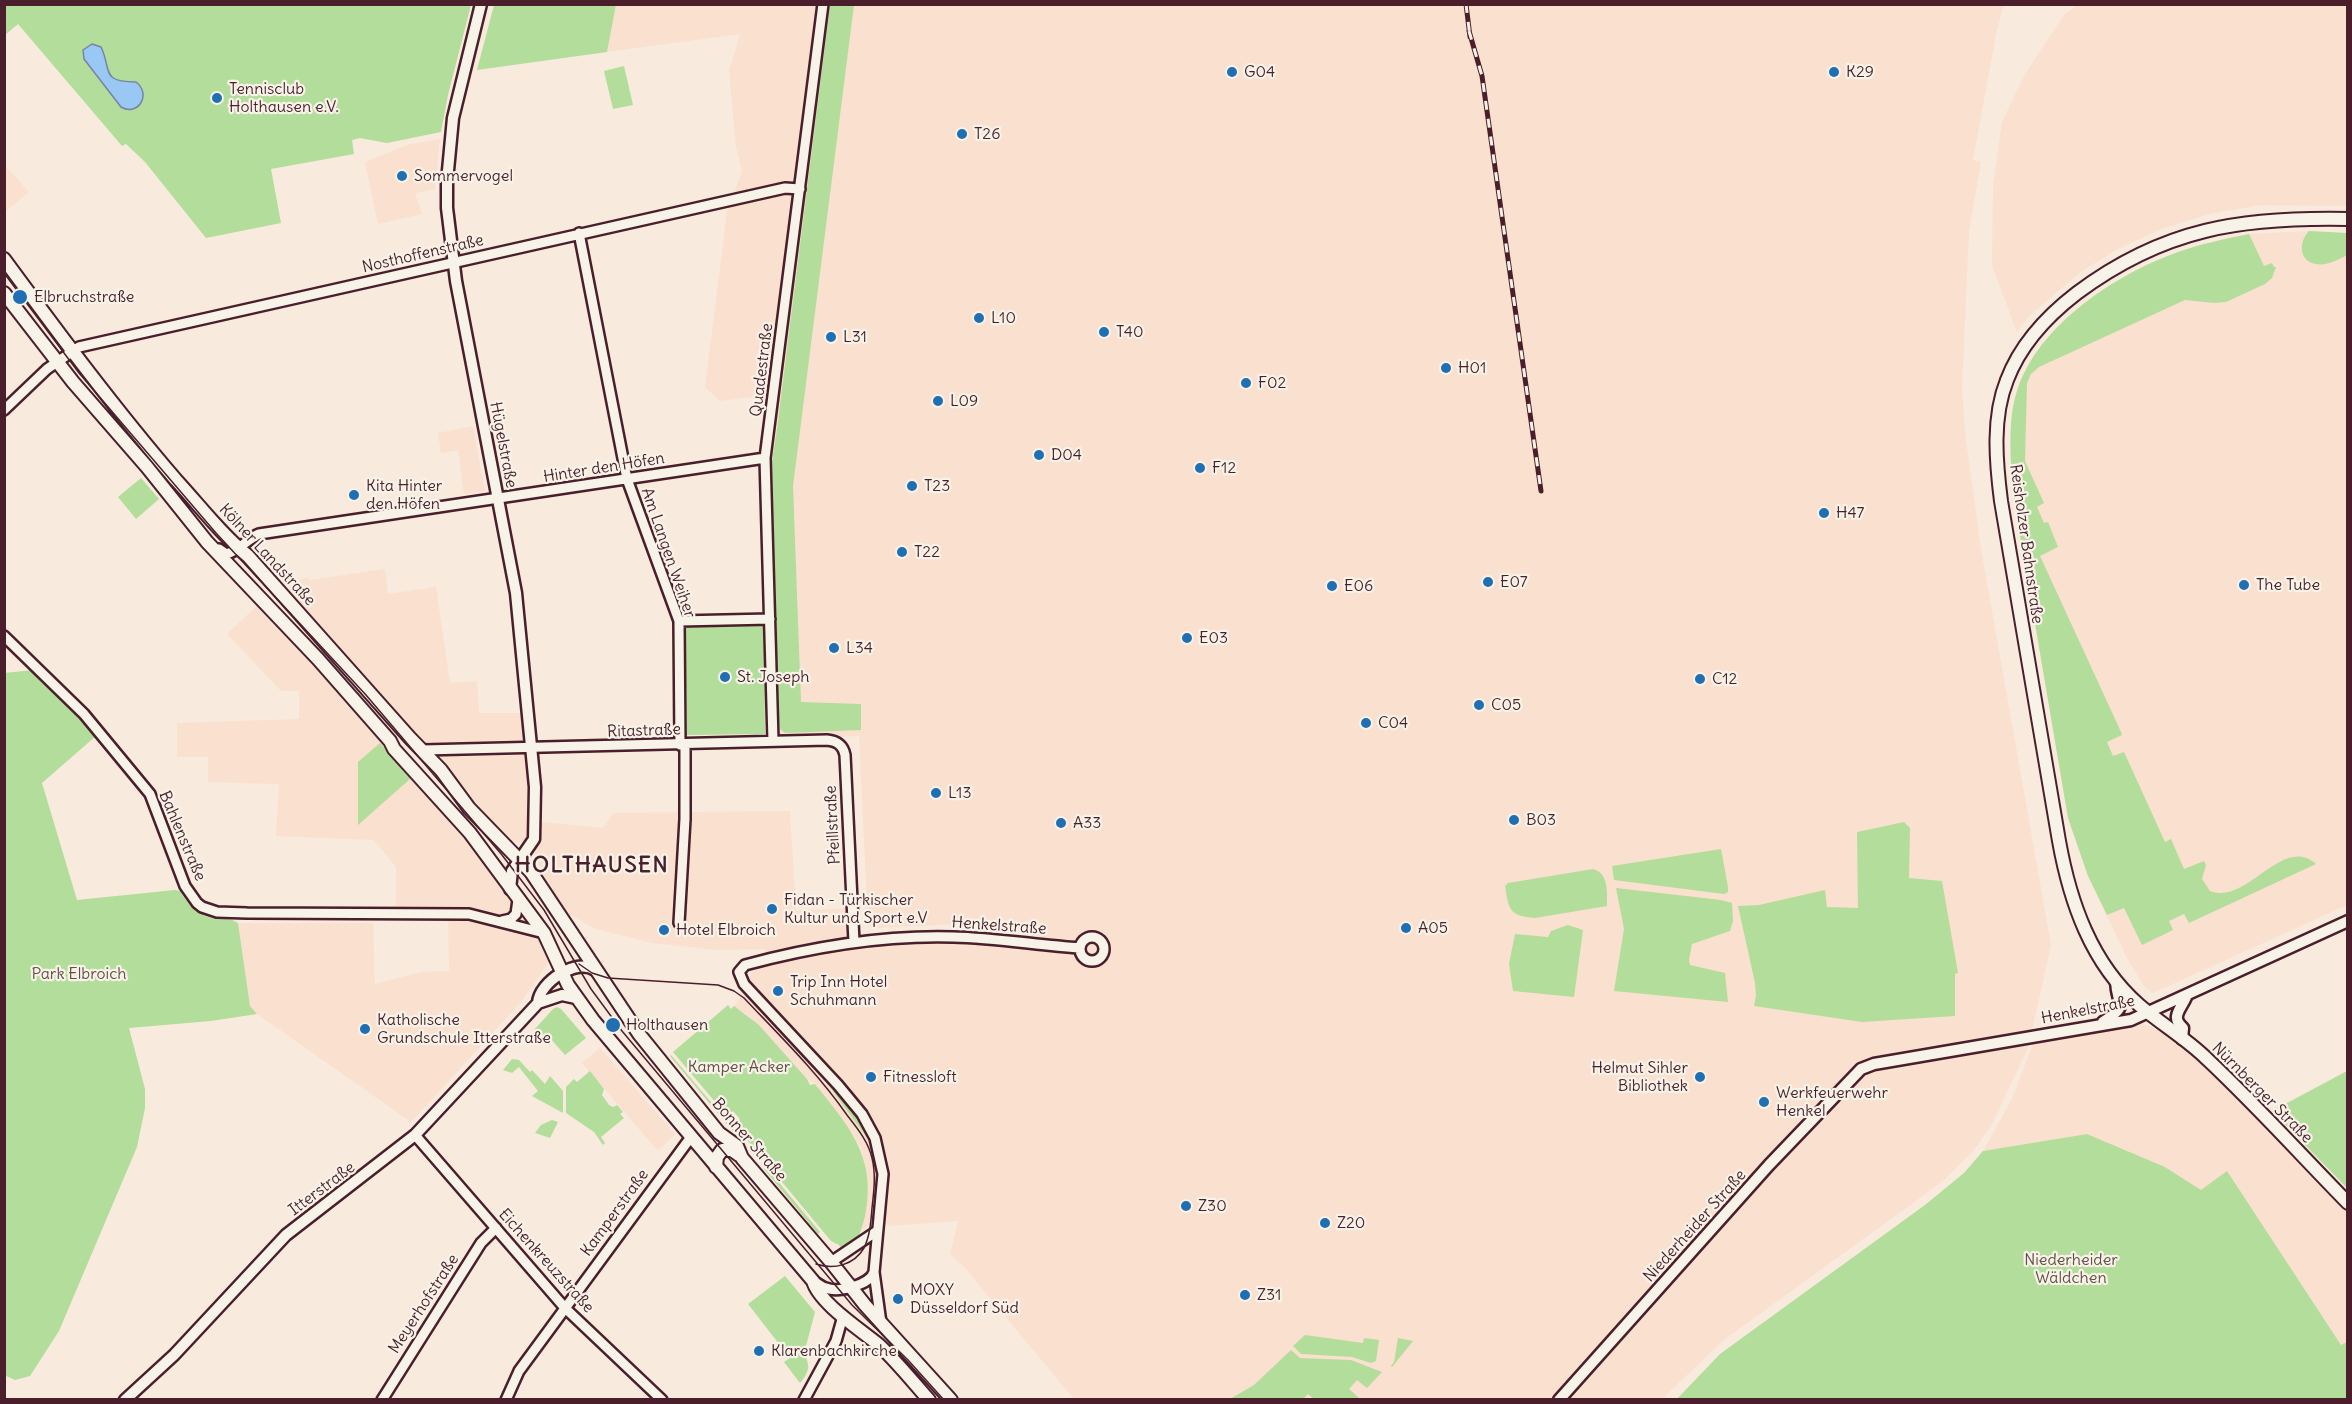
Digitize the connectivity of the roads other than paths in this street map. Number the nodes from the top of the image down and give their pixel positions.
1 (482, 4) edge
2 (823, 4) edge
3 (800, 189) junction
4 (2348, 219) edge
5 (579, 233) junction
6 (4, 259) edge
7 (453, 262) junction
8 (4, 293) edge
9 (72, 351) junction
10 (56, 362) junction
11 (4, 410) edge
12 (765, 458) junction
13 (627, 479) junction
14 (499, 499) junction
15 (207, 542) junction
16 (238, 548) junction
17 (272, 583) junction
18 (246, 584) junction
19 (770, 620) junction
20 (679, 621) junction
21 (4, 636) edge
22 (390, 741) junction
23 (773, 741) junction
24 (839, 744) joint
25 (683, 745) junction
26 (531, 749) junction
27 (423, 750) junction
28 (450, 750) junction
29 (441, 770) junction
30 (521, 859) junction
31 (510, 889) junction
32 (518, 900) junction
33 (2348, 921) edge
34 (500, 922) junction
35 (679, 923) dead end
36 (544, 933) junction
37 (854, 942) junction
38 (1080, 948) dead end
39 (596, 970) junction
40 (562, 973) junction
41 (2116, 981) junction
42 (2186, 997) junction
43 (576, 998) junction
44 (538, 1003) junction
45 (2148, 1013) junction
46 (2099, 1025) junction
47 (2182, 1039) junction
48 (1854, 1074) joint
49 (416, 1135) junction
50 (691, 1137) junction
51 (742, 1158) junction
52 (716, 1167) junction
53 (2348, 1203) edge
54 (496, 1228) junction
55 (877, 1231) junction
56 (831, 1262) junction
57 (874, 1272) junction
58 (813, 1281) junction
59 (851, 1287) junction
60 (565, 1308) junction
61 (843, 1316) junction
62 (881, 1323) junction
63 (125, 1400) edge
64 (381, 1400) edge
65 (506, 1400) edge
66 (662, 1400) edge
67 (804, 1400) edge
68 (929, 1400) edge
69 (951, 1400) edge
70 (1559, 1400) edge

1 - 7 street, Hügelstraße
2 - 3 street, Quadestraße
3 - 5 street, Nosthoffenstraße
3 - 12 street, Quadestraße
4 - 41 main road, Reisholzer Bahnstraße
5 - 7 street, Nosthoffenstraße
5 - 13 street, Am Langen Weiher
6 - 9 main road, Kölner Landstraße
7 - 9 street, Nosthoffenstraße
7 - 14 street, Hügelstraße
8 - 10 main road, Kölner Landstraße
9 - 10 street, Nosthoffenstraße
9 - 16 main road, Kölner Landstraße
10 - 11 street
10 - 15 main road, Kölner Landstraße
12 - 13 street, Hinter den Höfen
12 - 19 street, Quadestraße
13 - 14 street, Hinter den Höfen
13 - 20 street, Am Langen Weiher
14 - 16 street, Hinter den Höfen
14 - 26 street, Hügelstraße
15 - 16 street
15 - 18 main road, Kölner Landstraße
16 - 17 main road, Kölner Landstraße
17 - 18 main road
17 - 27 main road, Kölner Landstraße
18 - 22 main road, Kölner Landstraße
19 - 20 street
19 - 23 street, Quadestraße
20 - 25 street, Am Langen Weiher
21 - 34 street, Bahlenstraße
22 - 27 main road
22 - 31 main road, Kölner Landstraße
23 - 24 street, Ritastraße
23 - 25 street, Ritastraße
24 - 37 street, Pfeillstraße
25 - 26 street, Ritastraße
25 - 35 street, Am Langen Weiher
26 - 28 street, Ritastraße
26 - 30 street, Hügelstraße
27 - 28 street, Ritastraße
27 - 29 main road, Kölner Landstraße
28 - 29 street
29 - 30 main road, Kölner Landstraße
30 - 31 street, Hügelstraße
30 - 39 main road, Bonner Straße
31 - 32 main road
32 - 34 street
32 - 36 main road
33 - 42 street, Henkelstraße
34 - 36 street, Bahlenstraße
36 - 40 main road
37 - 38 street, Henkelstraße
37 - 55 street, Henkelstraße
39 - 40 street
39 - 51 main road, Bonner Straße
40 - 43 main road
40 - 44 street, Itterstraße
41 - 45 main road, Reisholzer Bahnstraße
41 - 46 street
42 - 45 street, Henkelstraße
42 - 47 street
43 - 44 street
43 - 50 main road
44 - 49 street, Itterstraße
45 - 46 street, Henkelstraße
45 - 47 main road, Nürnberger Straße
46 - 48 street, Henkelstraße
47 - 53 main road, Nürnberger Straße
48 - 70 street, Niederheider Straße
49 - 54 street, Eichenkreuzstraße
49 - 63 street, Itterstraße
50 - 52 main road
50 - 60 street, Kamperstraße
51 - 52 main road
51 - 56 main road, Bonner Straße
52 - 58 main road
54 - 60 street, Eichenkreuzstraße
54 - 64 street, Meyerhofstraße
55 - 56 street
55 - 57 street
56 - 59 main road, Bonner Straße
57 - 59 street
57 - 62 street
58 - 59 street
58 - 61 main road
59 - 62 main road, Bonner Straße
60 - 65 street, Kamperstraße
60 - 66 street, Eichenkreuzstraße
61 - 67 street
61 - 68 main road
62 - 69 main road, Bonner Straße

